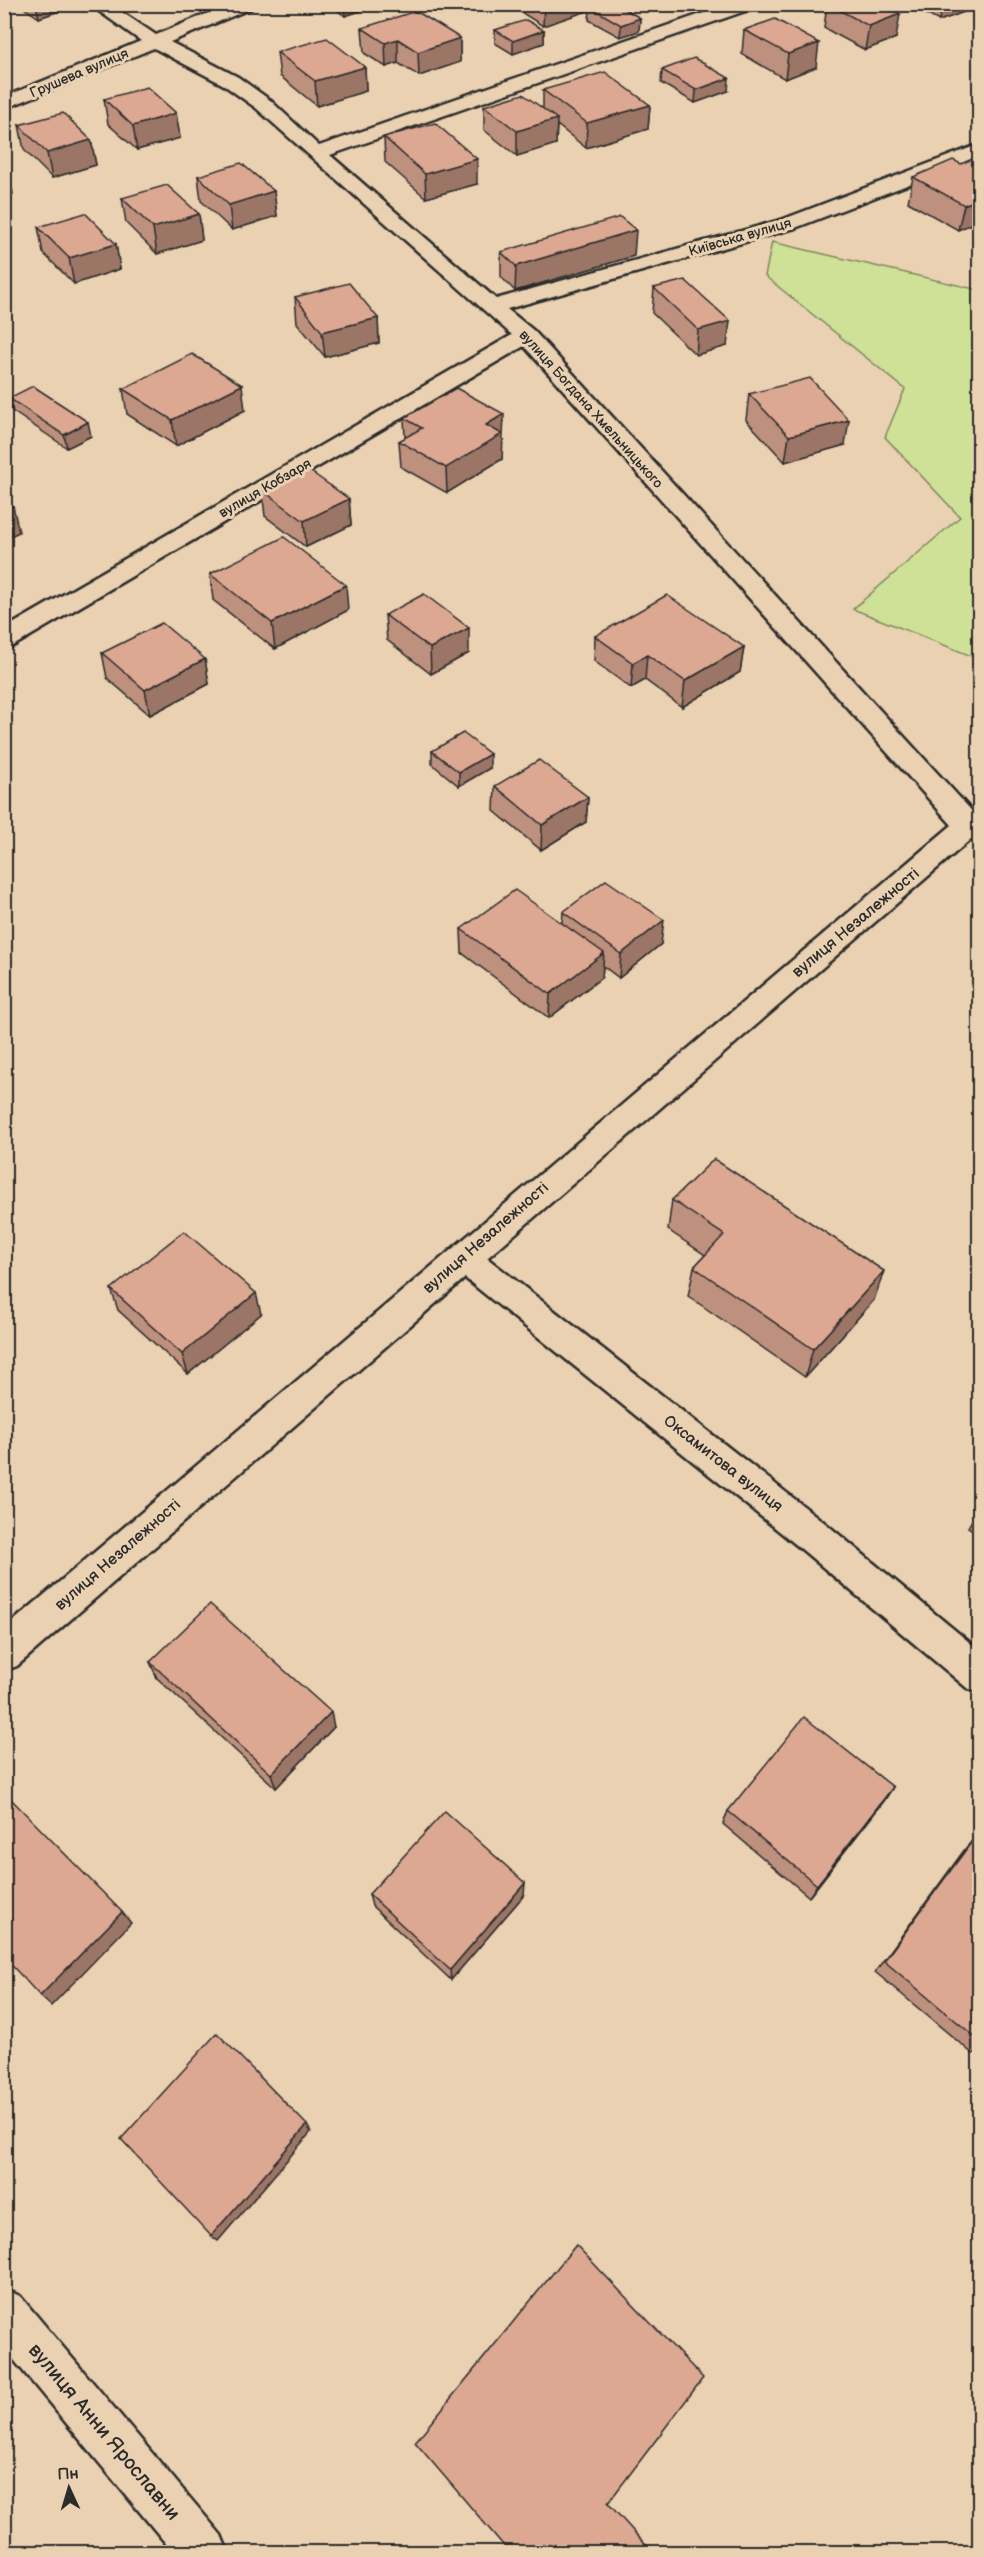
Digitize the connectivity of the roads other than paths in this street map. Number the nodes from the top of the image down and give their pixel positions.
1 (97, 4) edge
2 (246, 4) edge
3 (748, 4) edge
4 (154, 41) junction
5 (4, 104) edge
6 (980, 150) edge
7 (316, 153) junction
8 (493, 306) junction
9 (526, 336) junction
10 (4, 640) edge
11 (974, 829) edge
12 (463, 1258) junction
13 (4, 1653) edge
14 (980, 1674) edge
15 (4, 2312) edge
16 (204, 2553) edge

1 - 4 street, вулиця Богдана Хмельницького
2 - 4 street, Грушева вулиця
3 - 7 street
4 - 5 street, Грушева вулиця
4 - 7 street, вулиця Богдана Хмельницького
6 - 8 street, Київська вулиця
7 - 8 street, вулиця Богдана Хмельницького
8 - 9 street, вулиця Богдана Хмельницького
9 - 10 street, вулиця Кобзаря
9 - 11 street, вулиця Богдана Хмельницького
11 - 12 street, вулиця Незалежності
12 - 13 street, вулиця Незалежності
12 - 14 street, Оксамитова вулиця
15 - 16 street, вулиця Анни Ярославни

